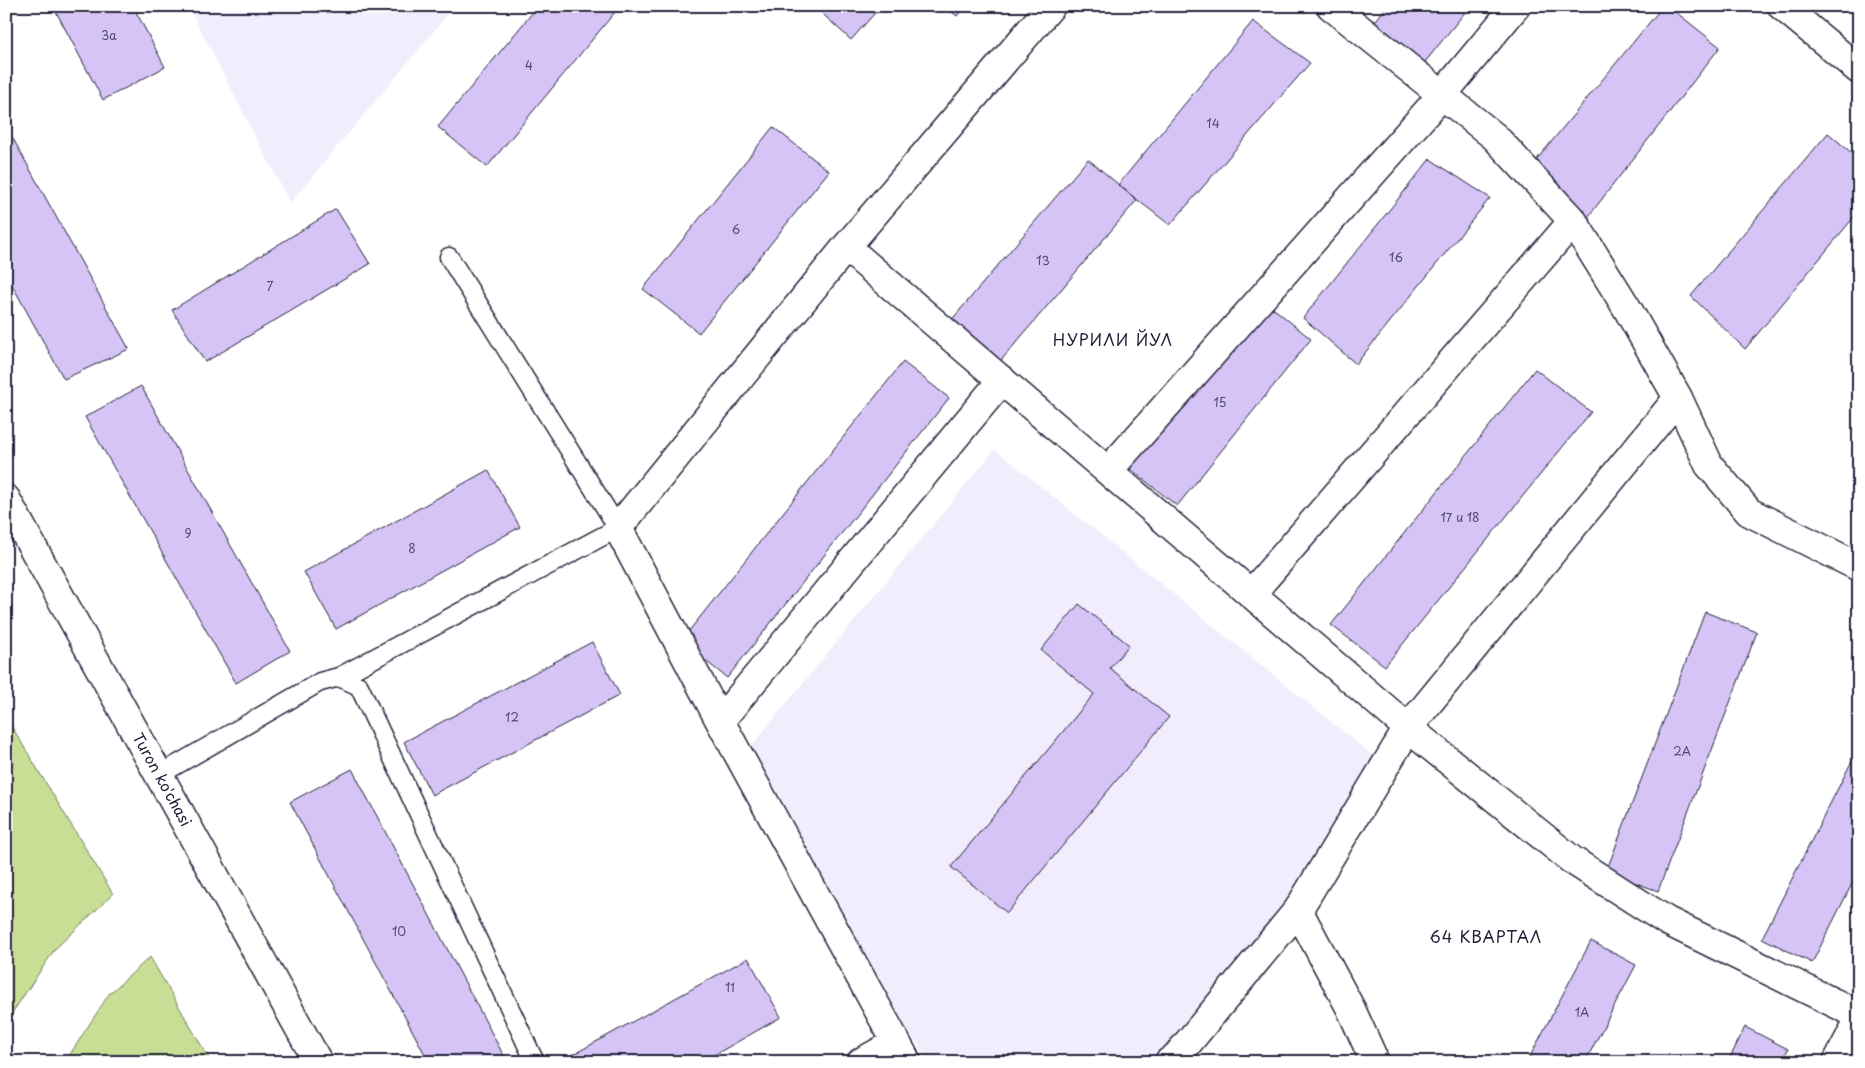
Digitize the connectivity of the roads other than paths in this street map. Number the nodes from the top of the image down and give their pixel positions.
1 (1051, 6) edge
2 (1331, 6) edge
3 (1516, 6) edge
4 (1782, 6) edge
5 (1859, 70) edge
6 (1442, 95) junction
7 (1573, 221) junction
8 (846, 247) junction
9 (449, 257) dead end
10 (1002, 380) junction
11 (1678, 398) junction
12 (1108, 471) junction
13 (6, 499) edge
14 (618, 528) junction
15 (1859, 567) edge
16 (1251, 594) junction
17 (339, 677) junction
18 (720, 721) junction
19 (1408, 728) junction
20 (159, 774) junction
21 (1298, 910) junction
22 (1859, 1015) edge
23 (1859, 1020) edge
24 (901, 1053) edge
25 (318, 1062) edge
26 (535, 1062) edge
27 (862, 1062) edge
28 (1169, 1062) edge
29 (1375, 1062) edge
30 (1837, 1062) edge

1 - 8 street
2 - 6 street
3 - 6 street
4 - 5 street
6 - 7 street
6 - 12 street
7 - 11 street
7 - 16 street
8 - 10 street
8 - 14 street
9 - 14 lane
10 - 12 street
10 - 18 street
11 - 15 street
11 - 19 street
12 - 16 street
13 - 20 street, Turon ko'chasi
14 - 17 lane
14 - 18 street
16 - 19 street
17 - 20 lane
17 - 26 lane
18 - 24 street
19 - 21 street
19 - 22 street
20 - 25 street, Turon ko'chasi
21 - 28 street
21 - 29 street
23 - 30 street
24 - 27 street

